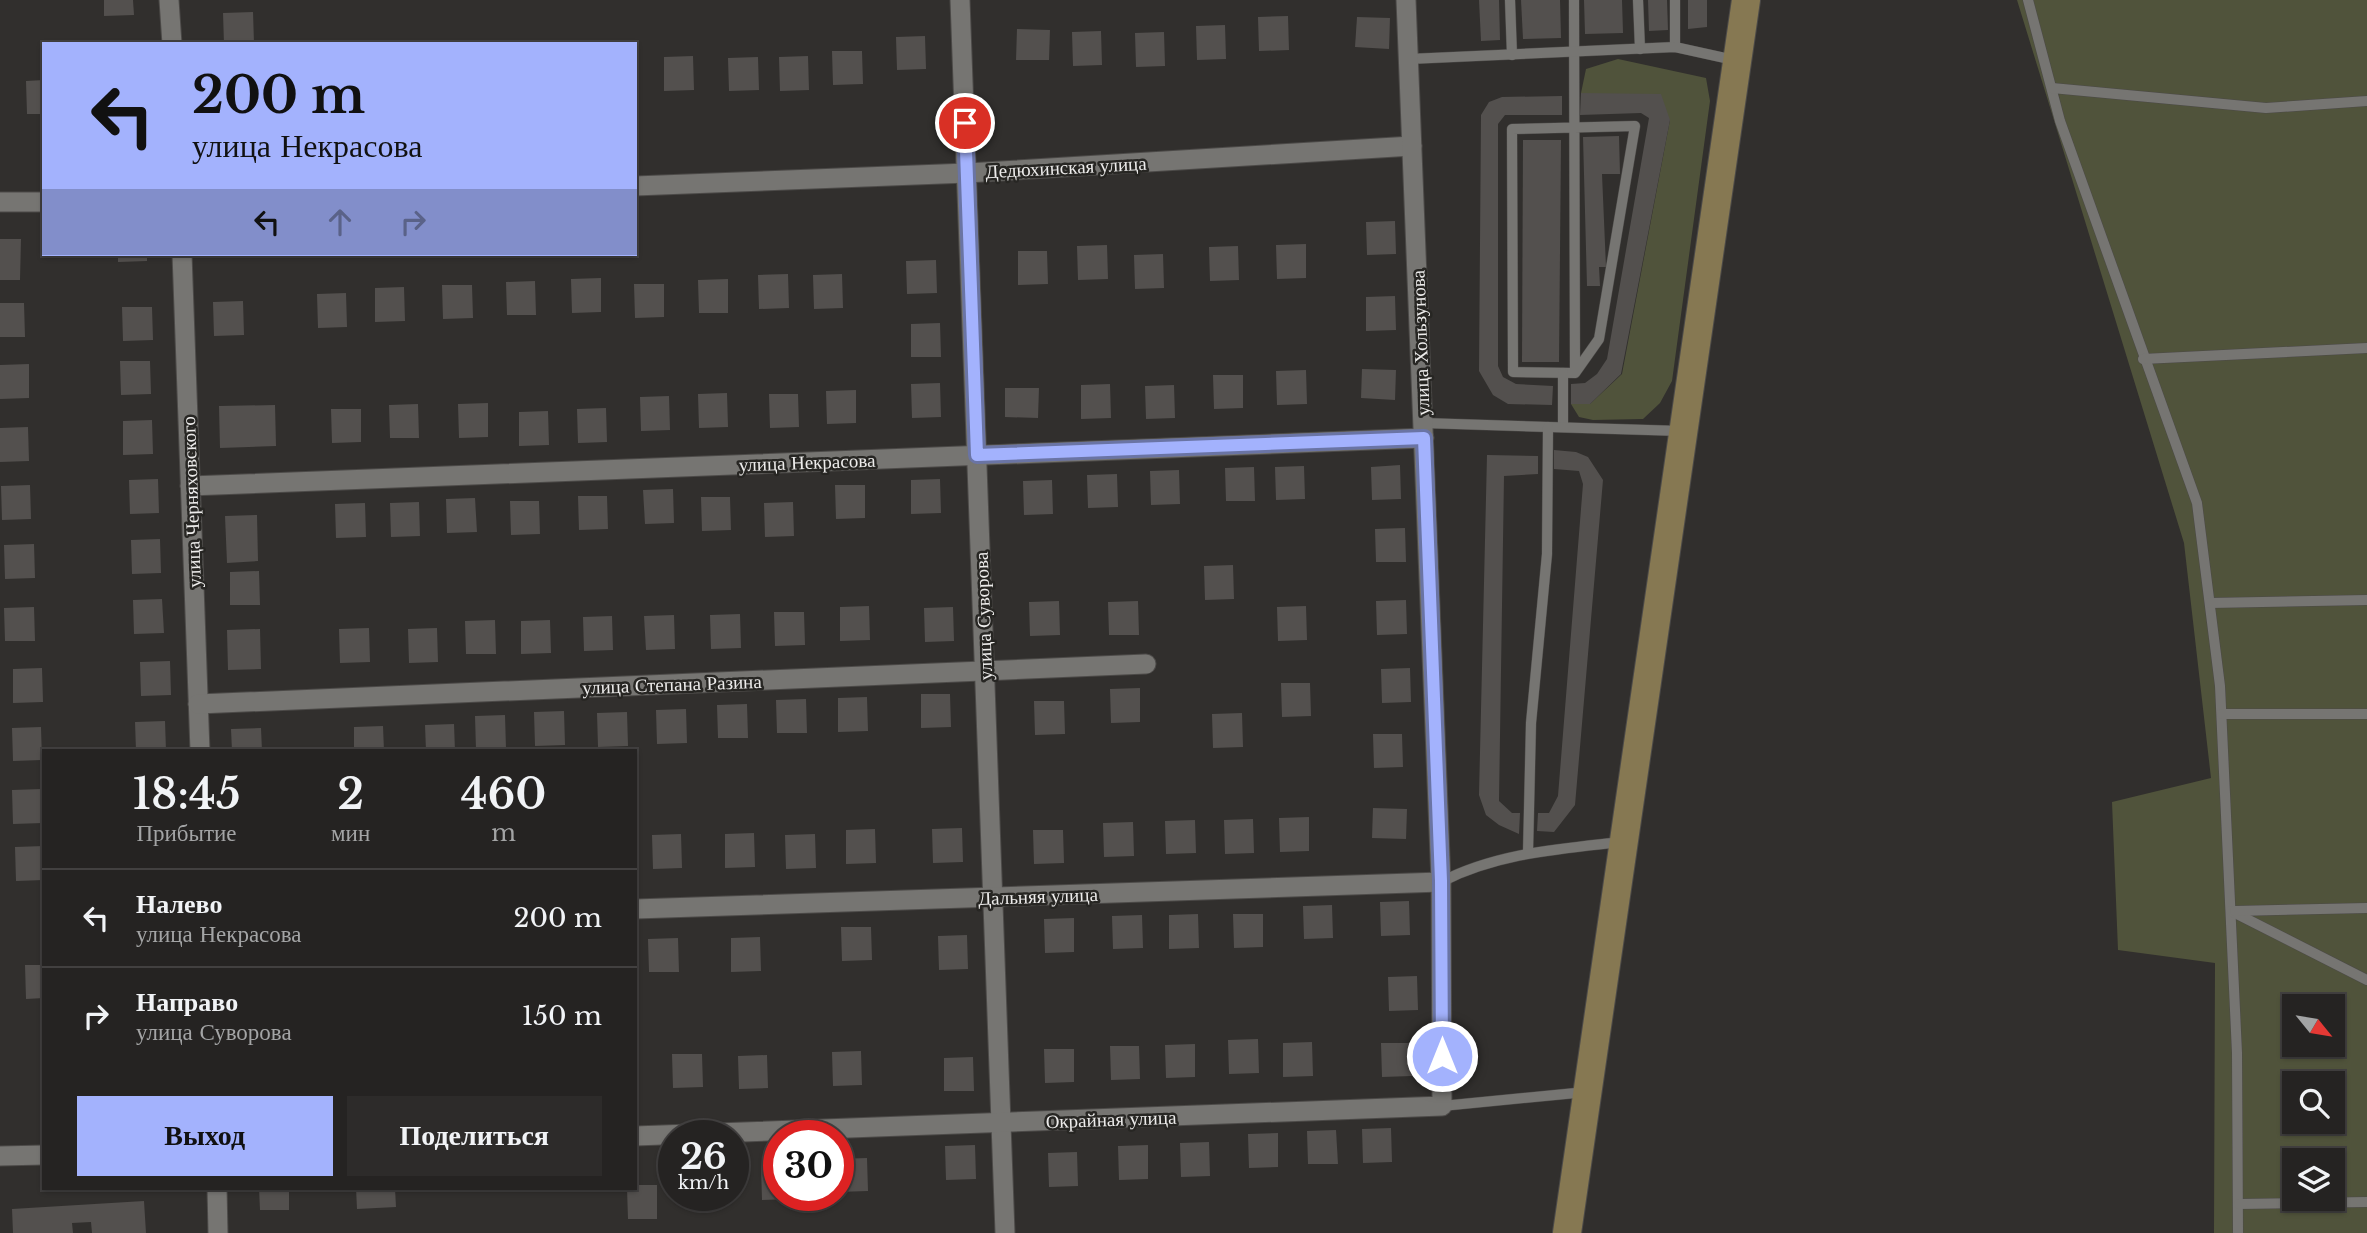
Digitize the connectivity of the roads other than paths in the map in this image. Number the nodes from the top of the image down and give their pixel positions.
1 (169, 0) edge
2 (960, 0) edge
3 (1406, 0) edge
4 (1510, 0) edge
5 (1573, 0) edge
6 (1638, 0) edge
7 (1675, 0) edge
8 (1746, 0) edge
9 (2028, 0) edge
10 (172, 42) edge
11 (1675, 47) junction
12 (1640, 49) junction
13 (1576, 52) junction
14 (1512, 55) junction
15 (1409, 59) junction
16 (1738, 61) junction
17 (2052, 88) junction
18 (2367, 101) edge
19 (1572, 128) junction
20 (1412, 146) junction
21 (967, 173) junction
22 (637, 186) edge
23 (0, 202) edge
24 (42, 202) edge
25 (181, 256) edge
26 (2367, 348) edge
27 (2143, 359) junction
28 (1563, 373) junction
29 (1575, 373) junction
30 (1548, 427) junction
31 (1563, 427) junction
32 (1423, 430) junction
33 (1685, 431) junction
34 (977, 455) junction
35 (190, 486) junction
36 (2367, 600) edge
37 (2210, 603) junction
38 (1146, 664) dead end
39 (985, 671) junction
40 (198, 704) junction
41 (2222, 714) junction
42 (2367, 714) edge
43 (200, 749) edge
44 (1625, 841) junction
45 (1528, 853) junction
46 (1441, 881) junction
47 (993, 898) junction
48 (2367, 908) edge
49 (637, 909) edge
50 (2231, 911) junction
51 (2367, 980) edge
52 (1586, 1092) junction
53 (1442, 1106) junction
54 (1002, 1124) junction
55 (637, 1136) edge
56 (42, 1155) edge
57 (0, 1156) edge
58 (217, 1190) edge
59 (2367, 1202) edge
60 (2239, 1203) junction
61 (218, 1233) edge
62 (1005, 1233) edge
63 (1567, 1233) edge
64 (2238, 1233) edge

1 - 10 street
2 - 21 street, улица Суворова
3 - 15 street, улица Хользунова
4 - 14 lane
5 - 13 lane
6 - 12 lane
7 - 11 lane
8 - 16 main road
9 - 17 lane
11 - 12 lane
11 - 16 lane
12 - 13 lane
13 - 14 lane
13 - 19 lane
14 - 15 lane
15 - 20 street, улица Хользунова
16 - 33 main road
17 - 18 lane
17 - 27 lane
19 - 28 lane
19 - 29 lane
19 - 29 lane
20 - 21 street, Дедюхинская улица
20 - 32 street, улица Хользунова
21 - 22 street, Дедюхинская улица
21 - 34 street, улица Суворова
23 - 24 street
25 - 35 street, улица Черняховского
26 - 27 lane
27 - 37 lane
28 - 29 lane
28 - 31 lane
30 - 31 lane
30 - 32 lane
30 - 45 lane
31 - 33 lane
32 - 34 street, улица Некрасова
32 - 46 street, улица Хользунова
33 - 44 main road
34 - 35 street, улица Некрасова
34 - 39 street, улица Суворова
35 - 40 street, улица Черняховского
36 - 37 lane
37 - 41 lane
38 - 39 street, улица Степана Разина
39 - 40 street, улица Степана Разина
39 - 47 street, улица Суворова
40 - 43 street, улица Черняховского
41 - 42 lane
41 - 50 lane
44 - 45 lane
44 - 52 main road
45 - 46 lane
46 - 47 street, Дальняя улица
46 - 53 street, улица Хользунова
47 - 49 street, Дальняя улица
47 - 54 street, улица Суворова
48 - 50 lane
50 - 51 lane
50 - 60 lane
52 - 53 lane, Окрайная улица
52 - 63 main road
53 - 54 street, Окрайная улица
54 - 55 street, Окрайная улица
54 - 62 street, улица Суворова
56 - 57 street
58 - 61 street
59 - 60 lane
60 - 64 lane

